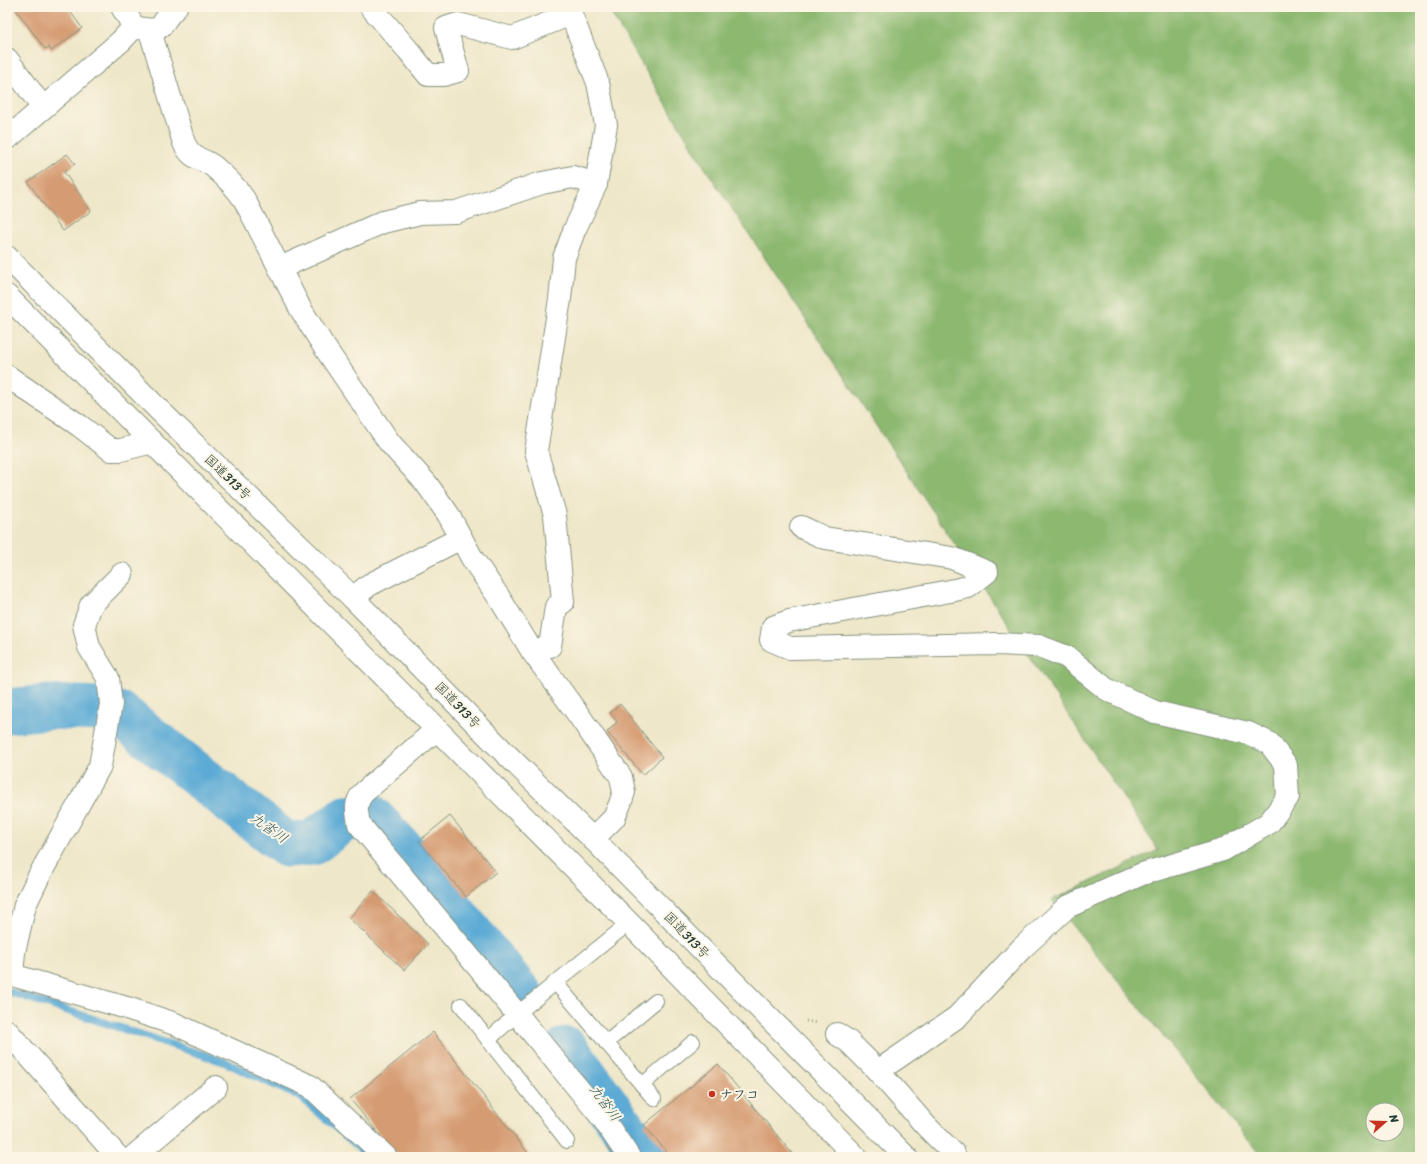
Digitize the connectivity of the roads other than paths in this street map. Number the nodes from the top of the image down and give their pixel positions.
1 (122, 7) edge
2 (176, 7) edge
3 (371, 7) edge
4 (142, 29) junction
5 (7, 59) edge
6 (43, 108) junction
7 (7, 140) edge
8 (596, 184) junction
9 (7, 257) edge
10 (280, 268) junction
11 (7, 296) edge
12 (7, 376) edge
13 (152, 442) junction
14 (801, 526) dead end
15 (461, 538) junction
16 (122, 574) dead end
17 (353, 598) junction
18 (532, 651) junction
19 (437, 730) junction
20 (594, 839) junction
21 (629, 923) junction
22 (10, 974) edge
23 (555, 982) junction
24 (656, 1001) dead end
25 (461, 1005) dead end
26 (517, 1014) junction
27 (7, 1031) edge
28 (837, 1034) dead end
29 (488, 1040) junction
30 (694, 1042) dead end
31 (606, 1043) junction
32 (878, 1071) junction
33 (642, 1085) junction
34 (216, 1087) dead end
35 (654, 1099) dead end
36 (567, 1141) dead end
37 (111, 1154) edge
38 (954, 1156) edge
39 (133, 1157) edge
40 (386, 1157) edge
41 (629, 1157) edge
42 (856, 1157) edge
43 (906, 1157) edge

1 - 4 main road
2 - 4 main road
3 - 8 main road
4 - 6 main road
4 - 10 main road
5 - 6 main road
6 - 7 main road
8 - 10 main road
8 - 18 main road
9 - 17 main road, 国道313号
10 - 15 main road
11 - 13 main road
12 - 13 main road
13 - 19 main road
14 - 32 main road
15 - 17 main road
15 - 18 main road
16 - 22 main road
17 - 20 main road, 国道313号
18 - 20 main road
19 - 21 main road
19 - 26 main road
20 - 43 main road, 国道313号
21 - 23 lane
21 - 42 main road
22 - 40 main road
23 - 26 lane
23 - 31 lane
24 - 31 lane
25 - 29 lane
26 - 29 lane
26 - 41 main road
27 - 37 main road
28 - 32 main road
29 - 36 lane
30 - 33 lane
31 - 33 lane
32 - 38 main road
33 - 35 lane
34 - 39 main road

